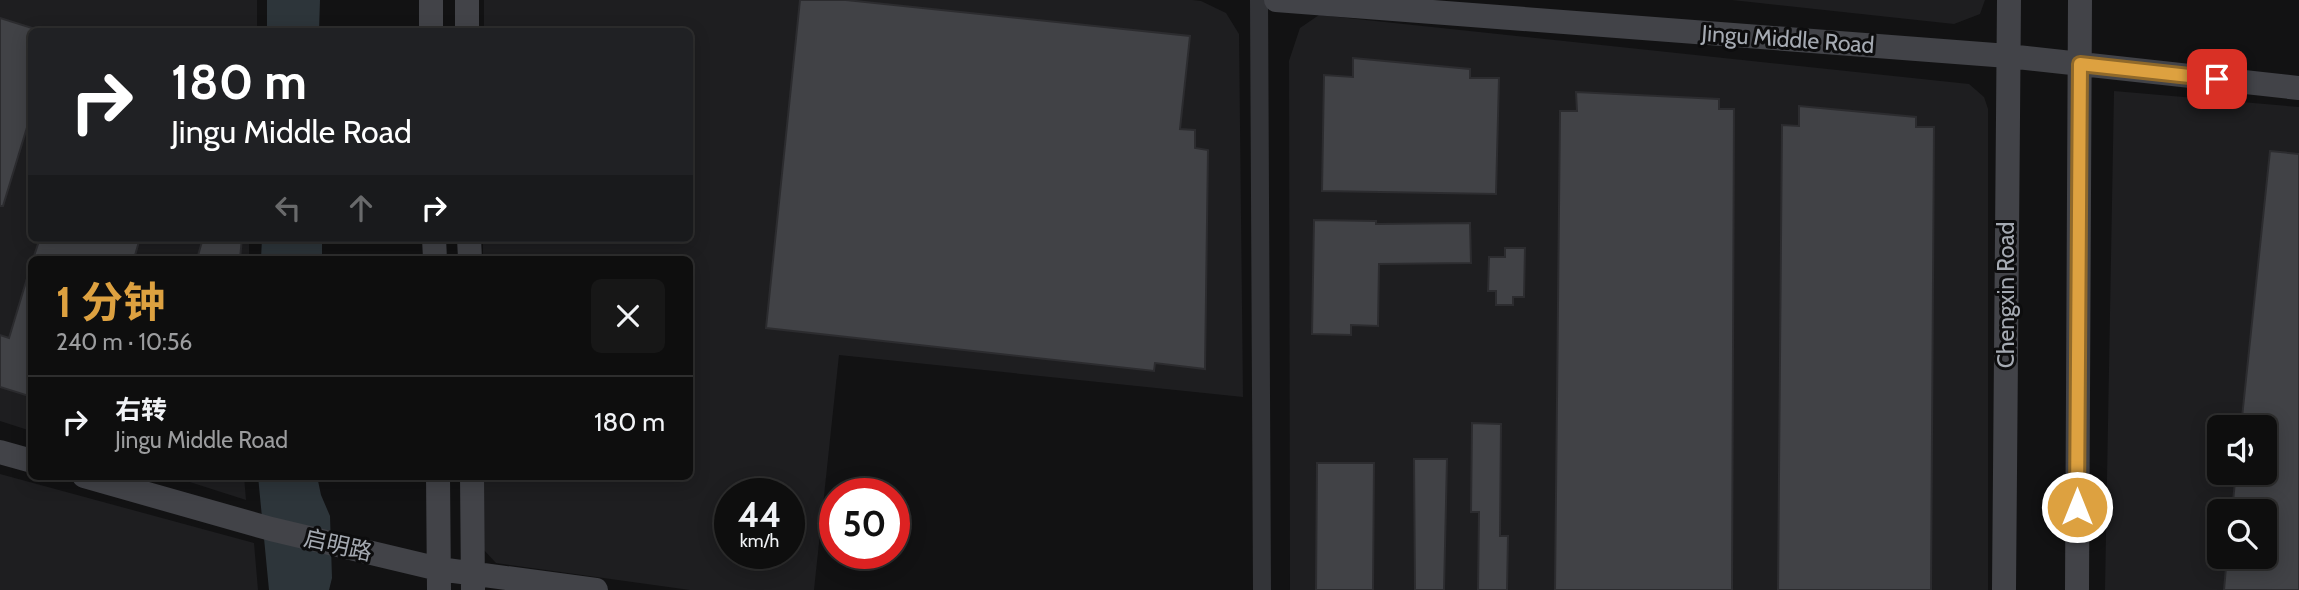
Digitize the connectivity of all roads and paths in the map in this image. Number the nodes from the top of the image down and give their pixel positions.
1 (431, 0) edge
2 (467, 0) edge
3 (1259, 0) edge
4 (1276, 0) edge
5 (2009, 0) edge
6 (2080, 0) edge
7 (431, 28) edge
8 (467, 28) edge
9 (2008, 56) junction
10 (2080, 64) junction
11 (2299, 88) edge
12 (0, 452) edge
13 (28, 460) edge
14 (98, 480) edge
15 (438, 480) edge
16 (472, 480) edge
17 (439, 580) edge
18 (473, 582) edge
19 (596, 590) edge
20 (1262, 590) edge
21 (2004, 590) edge
22 (2077, 590) edge

1 - 7 street
2 - 8 street
3 - 20 street
4 - 9 street, Jingu Middle Road
5 - 9 street, Chengxin Road
6 - 10 street
9 - 10 street, Jingu Middle Road
9 - 21 street, Chengxin Road
10 - 11 street, Jingu Middle Road
10 - 22 street
12 - 13 street
14 - 17 street, 启明路
15 - 17 street
16 - 18 street
17 - 18 street, 启明路
18 - 19 street, 启明路

